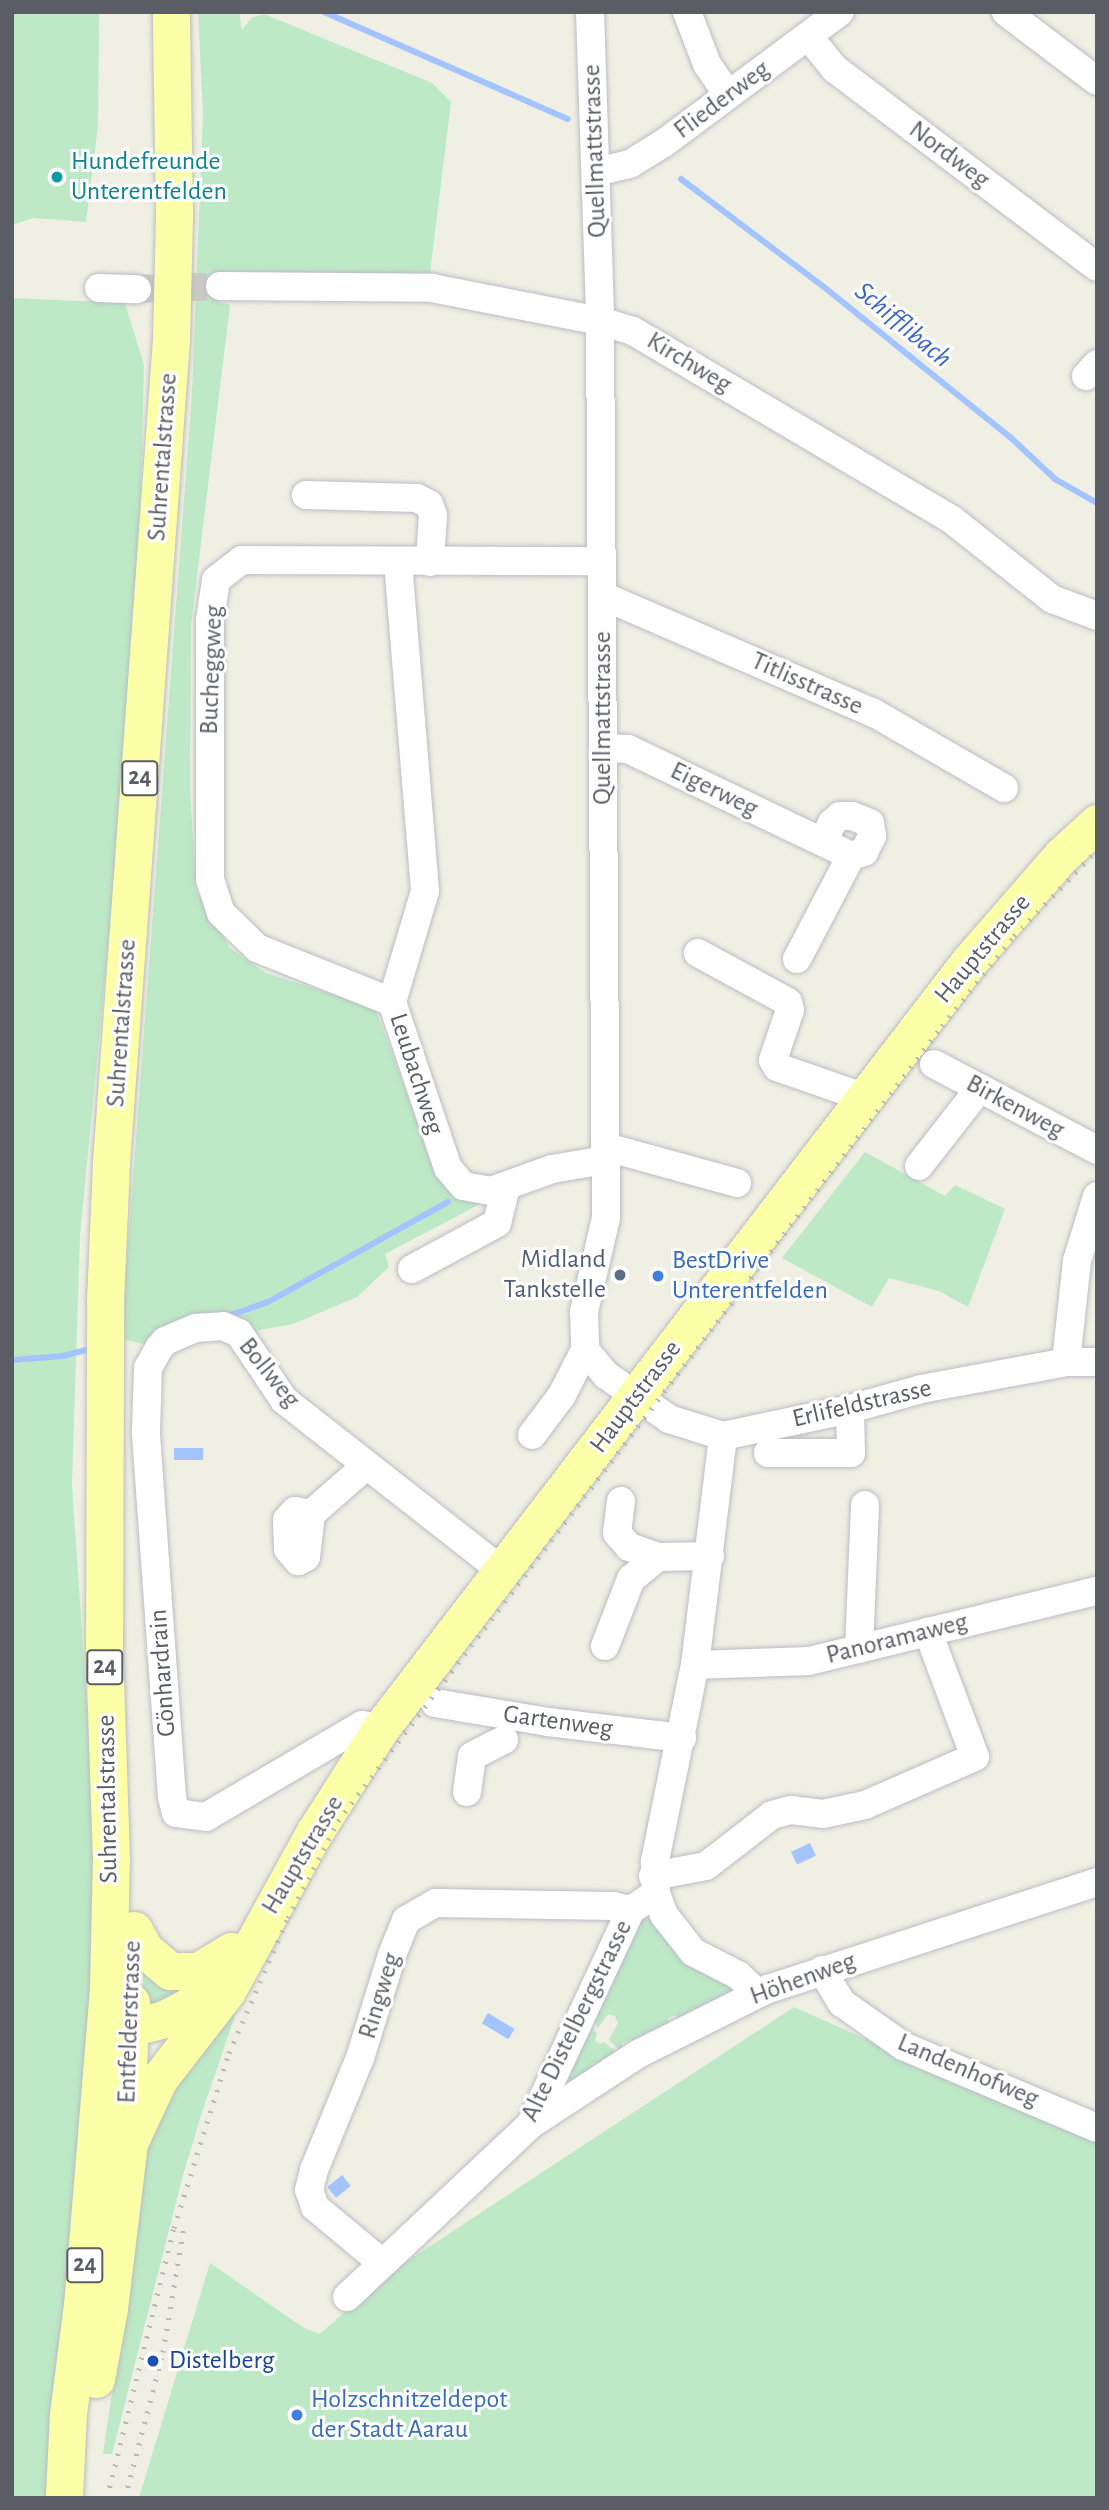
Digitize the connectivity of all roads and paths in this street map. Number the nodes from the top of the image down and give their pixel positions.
1 (171, 12) edge
2 (590, 12) edge
3 (687, 12) edge
4 (840, 12) edge
5 (1006, 12) edge
6 (808, 36) junction
7 (1097, 82) edge
8 (728, 94) junction
9 (597, 172) junction
10 (1097, 267) edge
11 (220, 286) tunnel mouth
12 (99, 288) dead end
13 (137, 289) tunnel mouth
14 (600, 321) junction
15 (306, 495) dead end
16 (601, 561) junction
17 (398, 562) junction
18 (430, 562) junction
19 (603, 596) junction
20 (1097, 616) edge
21 (603, 748) junction
22 (1004, 788) dead end
23 (1097, 823) edge
24 (823, 842) junction
25 (851, 856) junction
26 (698, 953) dead end
27 (797, 959) dead end
28 (393, 1002) junction
29 (934, 1064) dead end
30 (980, 1088) junction
31 (863, 1097) junction
32 (1097, 1150) edge
33 (606, 1153) junction
34 (919, 1166) dead end
35 (737, 1183) dead end
36 (506, 1186) junction
37 (1097, 1196) edge
38 (412, 1269) dead end
39 (196, 1328) joint
40 (585, 1350) junction
41 (1066, 1362) junction
42 (1097, 1362) edge
43 (638, 1395) junction
44 (850, 1409) junction
45 (532, 1435) dead end
46 (723, 1436) junction
47 (768, 1453) dead end
48 (367, 1465) junction
49 (621, 1501) dead end
50 (865, 1505) dead end
51 (311, 1514) dead end
52 (104, 1544) junction
53 (710, 1556) junction
54 (658, 1557) junction
55 (502, 1571) junction
56 (1097, 1591) edge
57 (928, 1632) junction
58 (605, 1646) dead end
59 (859, 1649) junction
60 (695, 1665) junction
61 (435, 1703) dead end
62 (381, 1728) junction
63 (504, 1738) junction
64 (682, 1738) junction
65 (467, 1792) dead end
66 (1097, 1882) edge
67 (654, 1885) junction
68 (632, 1910) junction
69 (259, 1929) junction
70 (134, 1930) junction
71 (822, 1970) junction
72 (757, 1993) junction
73 (122, 2035) junction
74 (191, 2036) junction
75 (531, 2124) junction
76 (1097, 2128) edge
77 (129, 2143) junction
78 (381, 2262) junction
79 (347, 2297) dead end
80 (64, 2497) edge

1 - 52 main road, Suhrentalstrasse / 24
2 - 9 street, Quellmattstrasse
3 - 8 street
4 - 6 street, Fliederweg
5 - 7 street
6 - 8 street, Fliederweg
6 - 10 street, Nordweg
8 - 9 street, Fliederweg
9 - 14 street, Quellmattstrasse
11 - 14 street, Kirchweg
12 - 13 street
14 - 16 street, Quellmattstrasse
14 - 20 street, Kirchweg
15 - 18 street
16 - 18 street, Bucheggweg
16 - 19 street, Quellmattstrasse
17 - 18 street, Bucheggweg
17 - 28 street, Leubachweg
17 - 28 street, Bucheggweg
19 - 21 street, Quellmattstrasse
19 - 22 street, Titlisstrasse
21 - 24 street, Eigerweg
21 - 33 street, Quellmattstrasse
23 - 31 main road, Hauptstrasse
24 - 25 street, Eigerweg
24 - 25 street
25 - 27 street
26 - 31 street
28 - 36 street, Leubachweg
29 - 30 street, Birkenweg
30 - 32 street, Birkenweg
30 - 34 street
31 - 43 main road, Hauptstrasse
33 - 35 street
33 - 36 street, Leubachweg
33 - 40 street, Quellmattstrasse
36 - 38 street
37 - 41 street
39 - 48 street, Bollweg
39 - 62 street, Gönhardrain
40 - 43 street
40 - 45 street
41 - 42 street, Erlifeldstrasse
41 - 44 street, Erlifeldstrasse
43 - 46 street, Erlifeldstrasse
43 - 55 main road, Hauptstrasse
44 - 46 street, Erlifeldstrasse
44 - 47 street
46 - 53 street
48 - 51 street
48 - 55 street, Bollweg
49 - 54 street
50 - 59 street
52 - 70 main road, Entfelderstrasse / 24
52 - 73 main road, Suhrentalstrasse / 24
53 - 54 street
53 - 60 street
54 - 58 street
55 - 62 main road, Hauptstrasse
56 - 57 street, Panoramaweg
57 - 59 street, Panoramaweg
57 - 67 street
59 - 60 street, Panoramaweg
60 - 64 street
61 - 63 street, Gartenweg
62 - 69 main road, Hauptstrasse
63 - 64 street, Gartenweg
63 - 65 street
64 - 67 street
66 - 71 street, Höhenweg
67 - 68 street, Alte Distelbergstrasse
67 - 72 street
68 - 75 street, Alte Distelbergstrasse
68 - 78 street, Ringweg
69 - 70 main road
69 - 73 main road
69 - 74 main road
70 - 73 main road, Entfelderstrasse / 24
71 - 72 street, Höhenweg
71 - 76 street, Landenhofweg
72 - 75 street, Höhenweg
73 - 74 main road
73 - 77 main road, Entfelderstrasse / 24
73 - 80 main road, Entfelderstrasse / 24
74 - 77 main road
75 - 78 street, Alte Distelbergstrasse
77 - 80 main road, Entfelderstrasse / 24
78 - 79 street, Alte Distelbergstrasse

